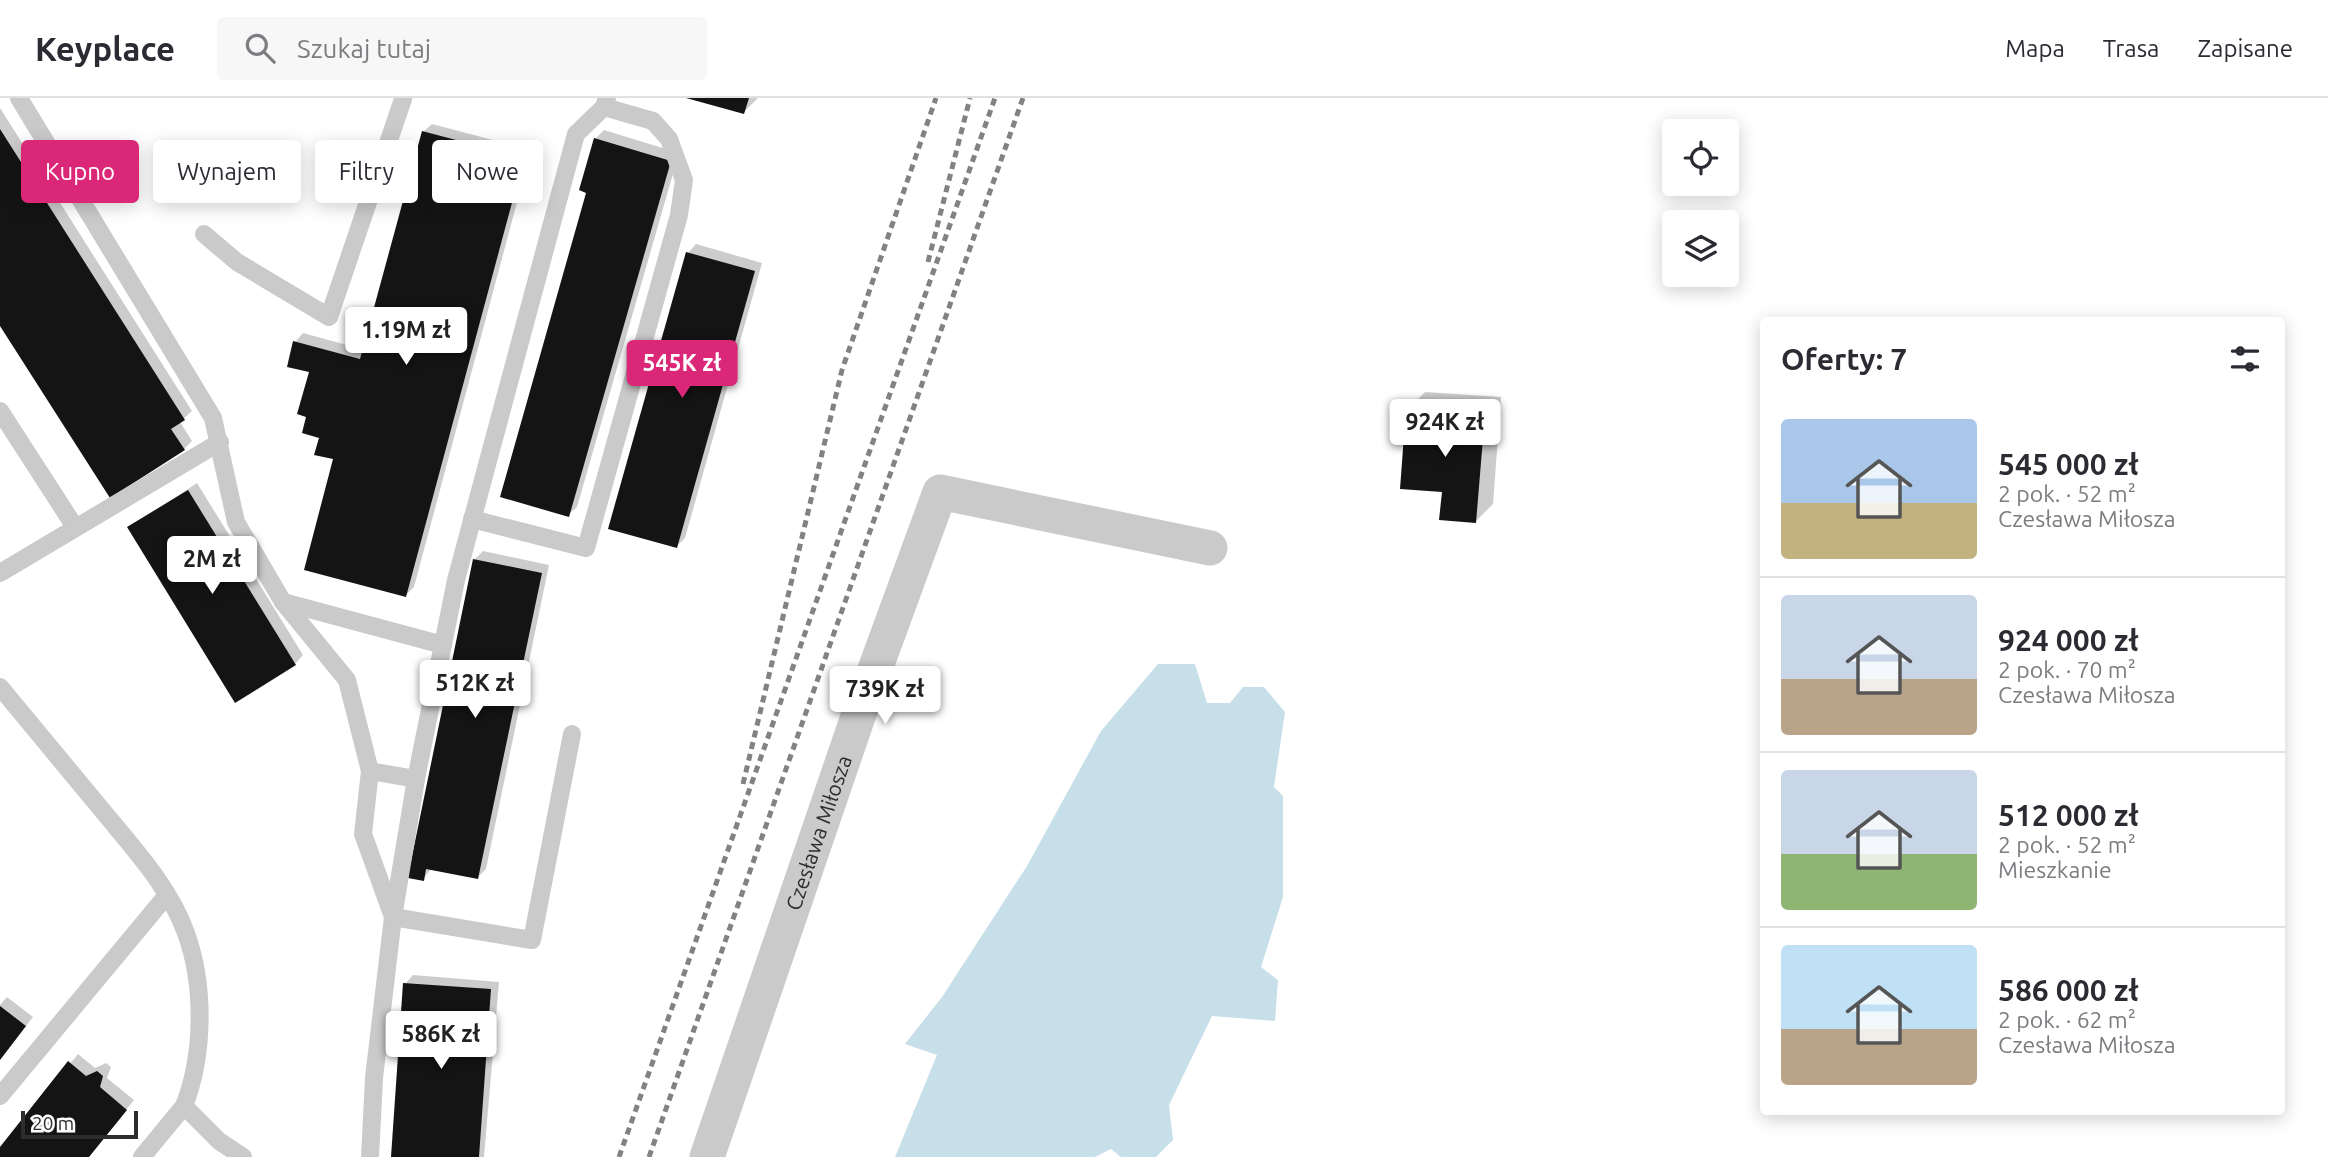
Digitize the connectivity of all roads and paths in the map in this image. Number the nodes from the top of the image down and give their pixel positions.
1 (19, 98) edge
2 (403, 99) edge
3 (605, 103) edge
4 (204, 234) dead end
5 (0, 411) edge
6 (220, 442) junction
7 (472, 519) junction
8 (75, 527) junction
9 (1210, 548) dead end
10 (0, 573) edge
11 (283, 602) junction
12 (443, 645) junction
13 (0, 687) edge
14 (572, 734) dead end
15 (370, 771) junction
16 (416, 779) junction
17 (167, 895) junction
18 (393, 918) junction
19 (0, 1096) edge
20 (184, 1106) junction
21 (142, 1157) edge
22 (243, 1157) edge
23 (370, 1157) edge
24 (707, 1157) edge

1 - 6 lane
2 - 4 lane
3 - 7 lane
3 - 7 lane
5 - 8 lane
6 - 8 lane
6 - 11 lane
7 - 12 lane
8 - 10 lane
9 - 24 street, Czesława Miłosza
11 - 12 lane
11 - 15 lane
12 - 16 lane
13 - 17 lane
14 - 18 lane
15 - 16 lane
15 - 18 lane
16 - 18 lane
17 - 19 lane
17 - 20 lane
18 - 23 lane
20 - 21 lane
20 - 22 lane

